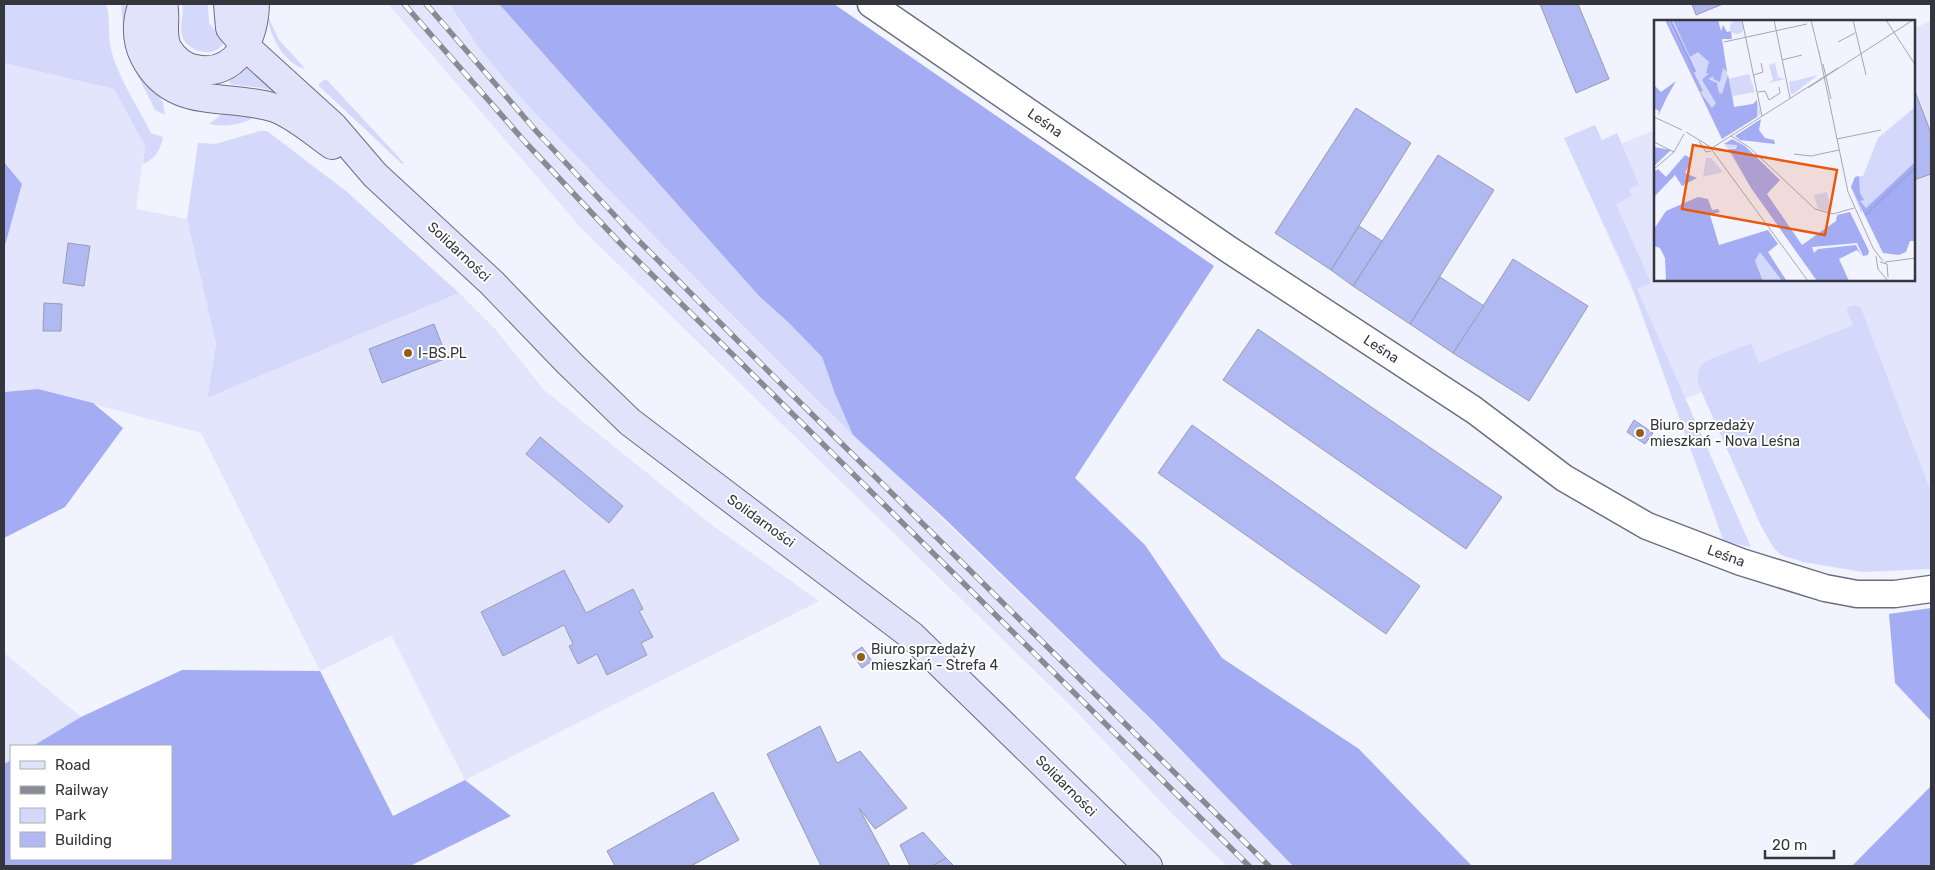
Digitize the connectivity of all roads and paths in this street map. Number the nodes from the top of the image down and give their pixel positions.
1 (142, 4) edge
2 (163, 4) edge
3 (228, 4) edge
4 (255, 4) edge
5 (871, 4) edge
6 (246, 46) junction
7 (375, 175) junction
8 (1931, 589) edge
9 (1148, 866) edge

1 - 7 street, Solidarności
2 - 6 street
3 - 6 street, Solidarności
4 - 6 street
5 - 8 street, Leśna
6 - 7 street, Solidarności
7 - 9 street, Solidarności

